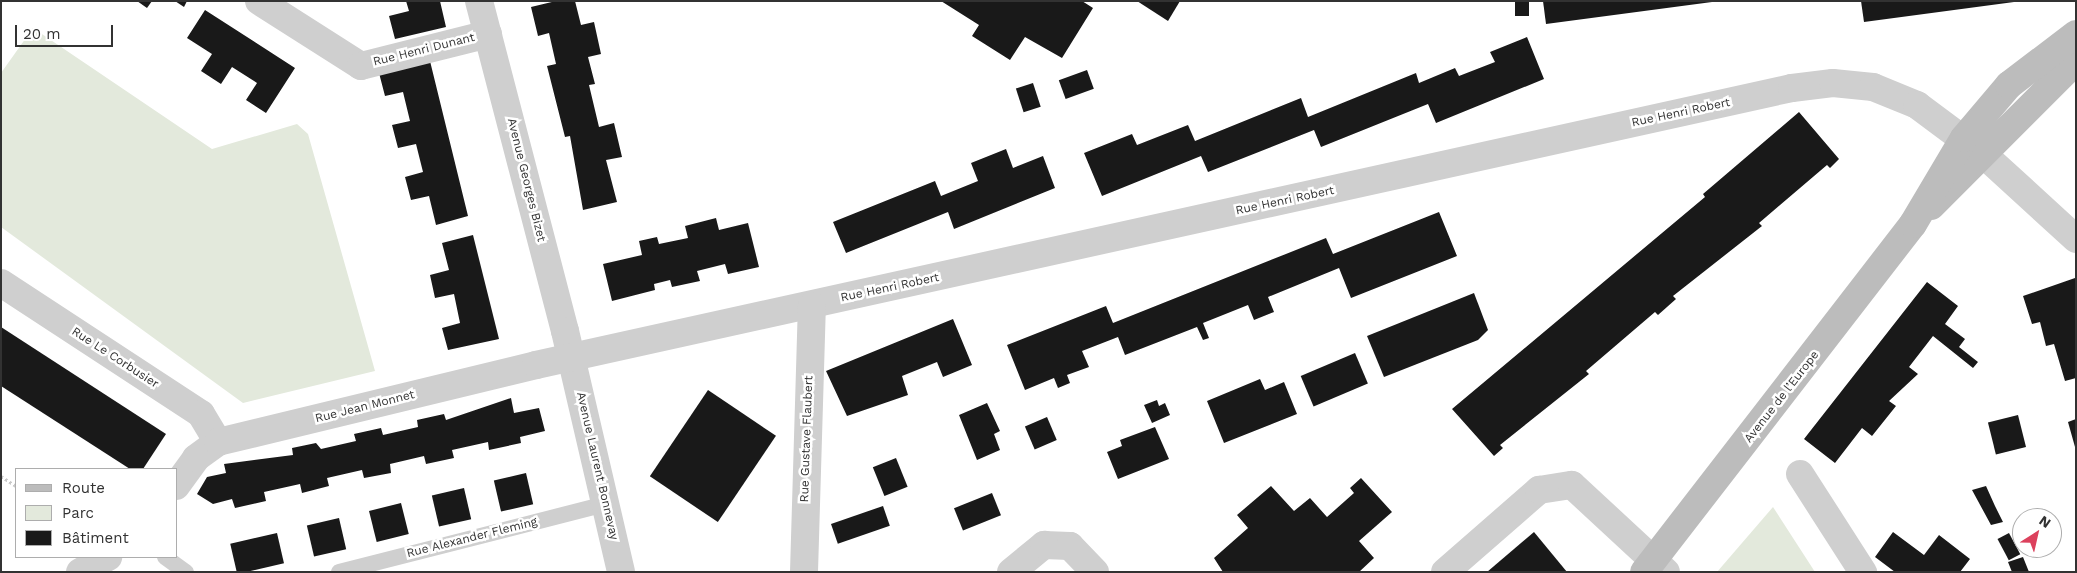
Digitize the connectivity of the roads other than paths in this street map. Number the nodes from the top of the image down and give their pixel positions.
1 (259, 1) edge
2 (479, 1) edge
3 (488, 34) junction
4 (2076, 34) edge
5 (2076, 61) edge
6 (1974, 146) junction
7 (2076, 239) edge
8 (1, 283) edge
9 (812, 306) junction
10 (572, 359) junction
11 (218, 442) junction
12 (1800, 474) dead end
13 (178, 483) edge
14 (605, 504) junction
15 (106, 558) edge
16 (166, 558) edge
17 (1654, 568) edge
18 (80, 572) edge
19 (186, 572) edge
20 (338, 572) edge
21 (621, 572) edge
22 (804, 572) edge
23 (1011, 572) edge
24 (1095, 572) edge
25 (1445, 572) edge
26 (1863, 572) edge

1 - 3 street, Rue Henri Dunant
2 - 3 street, Avenue Georges Bizet
3 - 10 street, Avenue Georges Bizet
4 - 6 main road, Avenue de l’Europe
5 - 6 main road, Avenue de l’Europe
6 - 7 street, Rue Henri Robert
6 - 9 street, Rue Henri Robert
6 - 17 main road, Avenue de l’Europe
8 - 11 street, Rue Le Corbusier
9 - 10 street, Rue Henri Robert
9 - 22 street, Rue Gustave Flaubert
10 - 11 street, Rue Jean Monnet
10 - 14 street, Avenue Laurent Bonnevay
11 - 13 street, Rue Jean Monnet
12 - 26 street
14 - 20 lane, Rue Alexander Fleming
14 - 21 street, Avenue Laurent Bonnevay
15 - 18 street
16 - 19 lane
17 - 25 street
23 - 24 street

